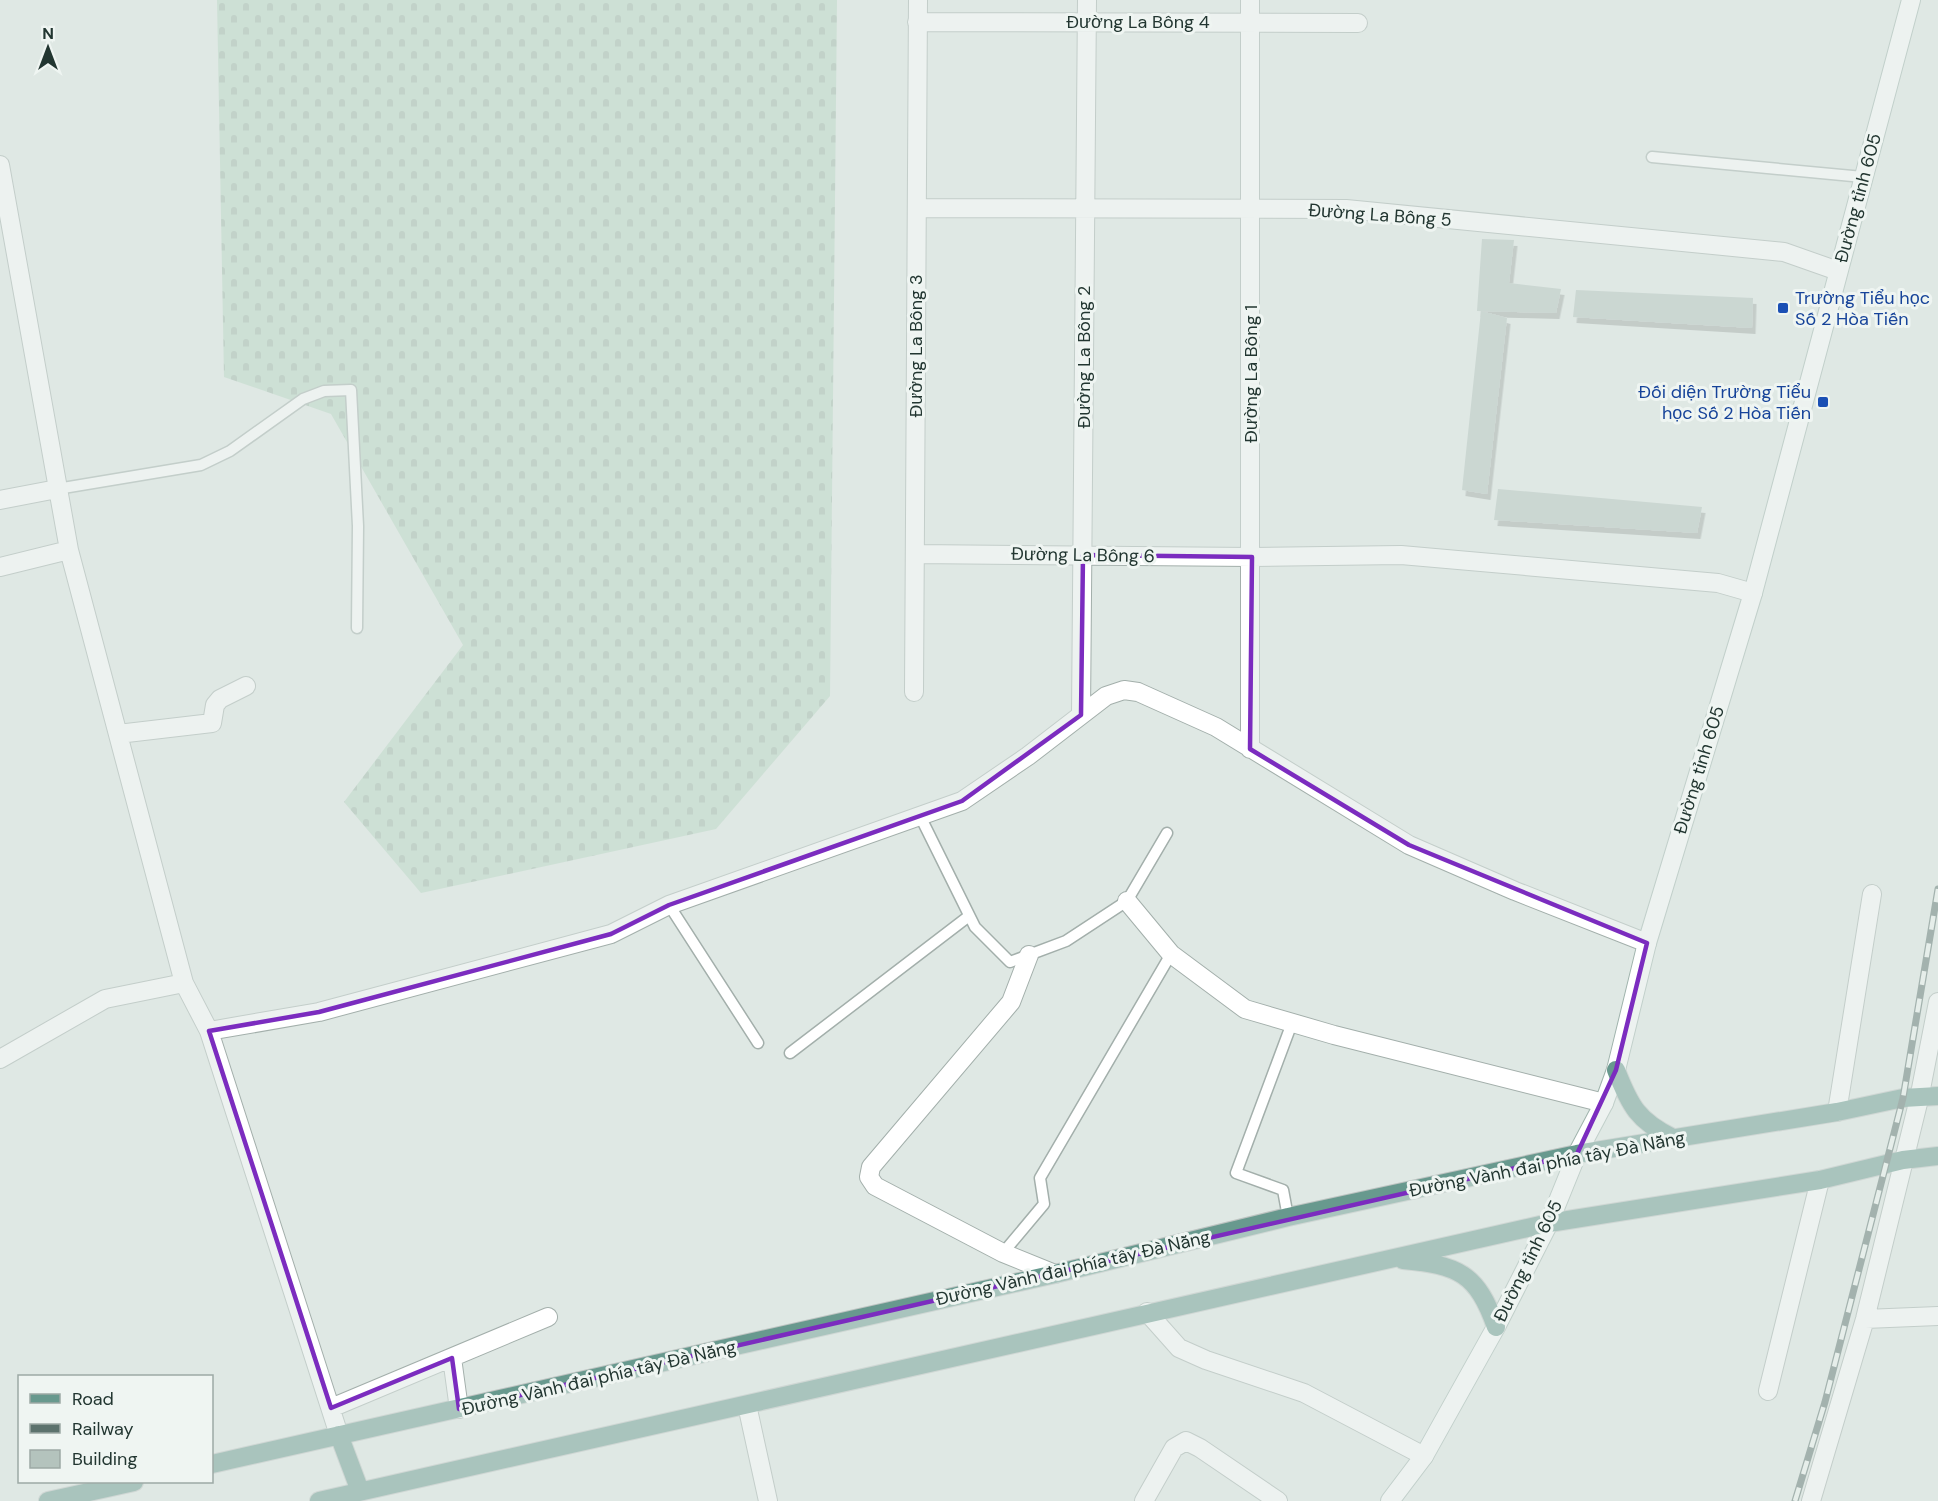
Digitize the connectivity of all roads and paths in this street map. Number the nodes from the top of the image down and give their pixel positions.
1 (918, 0) edge
2 (1088, 0) edge
3 (1250, 0) edge
4 (1911, 0) edge
5 (917, 22) junction
6 (1087, 22) junction
7 (1250, 22) junction
8 (1358, 23) dead end
9 (1652, 157) dead end
10 (0, 165) edge
11 (1863, 177) junction
12 (916, 208) junction
13 (1086, 210) junction
14 (1251, 210) junction
15 (5, 224) edge
16 (1838, 271) junction
17 (57, 489) junction
18 (0, 500) edge
19 (69, 550) junction
20 (915, 554) junction
21 (1083, 555) junction
22 (1252, 557) junction
23 (0, 567) edge
24 (1753, 594) junction
25 (357, 628) dead end
26 (246, 686) dead end
27 (914, 692) dead end
28 (1081, 715) junction
29 (117, 734) junction
30 (1250, 748) junction
31 (920, 816) junction
32 (1167, 833) dead end
33 (1872, 894) dead end
34 (1127, 901) junction
35 (669, 905) junction
36 (969, 916) junction
37 (1647, 943) junction
38 (1171, 954) junction
39 (1029, 955) junction
40 (184, 983) junction
41 (1938, 1002) edge
42 (1292, 1023) junction
43 (209, 1031) junction
44 (758, 1043) dead end
45 (790, 1053) dead end
46 (0, 1059) edge
47 (1616, 1070) junction
48 (1938, 1096) edge
49 (1919, 1099) junction
50 (1604, 1103) junction
51 (1837, 1112) junction
52 (1673, 1138) junction
53 (1577, 1154) junction
54 (1938, 1156) edge
55 (1903, 1160) junction
56 (1820, 1180) junction
57 (1288, 1216) junction
58 (1549, 1223) junction
59 (1003, 1253) junction
60 (1386, 1258) junction
61 (1055, 1274) junction
62 (1147, 1312) junction
63 (1938, 1316) edge
64 (548, 1317) dead end
65 (1865, 1319) junction
66 (1496, 1328) junction
67 (452, 1358) junction
68 (1768, 1391) dead end
69 (747, 1405) junction
70 (331, 1408) junction
71 (459, 1409) junction
72 (339, 1435) junction
73 (1424, 1456) junction
74 (213, 1464) edge
75 (129, 1483) edge
76 (362, 1496) edge
77 (48, 1501) edge
78 (319, 1501) edge
79 (768, 1501) edge
80 (1144, 1501) edge
81 (1278, 1501) edge
82 (1390, 1501) edge
83 (1811, 1501) edge

1 - 5 street, Đường La Bông 3
2 - 6 street, Đường La Bông 2
3 - 7 street, Đường La Bông 1
4 - 11 street, Đường tỉnh 605
5 - 6 street, Đường La Bông 4
5 - 12 street, Đường La Bông 3
6 - 7 street, Đường La Bông 4
6 - 13 street, Đường La Bông 2
7 - 8 street, Đường La Bông 4
7 - 14 street, Đường La Bông 1
9 - 11 lane
10 - 15 street
11 - 16 street, Đường tỉnh 605
12 - 13 street, Đường La Bông 5
12 - 20 street, Đường La Bông 3
13 - 14 street, Đường La Bông 5
13 - 21 street, Đường La Bông 2
14 - 16 street, Đường La Bông 5
14 - 22 street, Đường La Bông 1
15 - 17 street
16 - 24 street, Đường tỉnh 605
17 - 18 street
17 - 19 street
17 - 25 lane
19 - 23 street
19 - 29 street
20 - 21 street, Đường La Bông 6
20 - 27 street, Đường La Bông 3
21 - 22 street, Đường La Bông 6
21 - 28 street, Đường La Bông 2
22 - 24 street, Đường La Bông 6
22 - 30 street, Đường La Bông 1
24 - 37 street, Đường tỉnh 605
26 - 29 street
28 - 30 street
28 - 31 street
29 - 40 street
30 - 37 street
31 - 35 street
31 - 36 lane
32 - 34 lane
33 - 51 street
34 - 38 street
34 - 39 lane
35 - 43 street
35 - 44 lane
36 - 39 lane
36 - 45 lane
37 - 47 street, Đường tỉnh 605
38 - 42 street
38 - 59 lane
39 - 59 street
40 - 43 street
40 - 46 street
41 - 49 street
42 - 50 street
42 - 57 lane
43 - 70 street
47 - 50 street, Đường tỉnh 605
47 - 52 main road
48 - 49 main road, Đường Vành đai phía tây Đà Nẵng
49 - 51 main road, Đường Vành đai phía tây Đà Nẵng
49 - 55 street
50 - 53 street, Đường tỉnh 605
51 - 52 main road, Đường Vành đai phía tây Đà Nẵng
52 - 53 main road, Đường Vành đai phía tây Đà Nẵng
53 - 57 main road, Đường Vành đai phía tây Đà Nẵng
53 - 58 street, Đường tỉnh 605
54 - 55 main road
55 - 56 main road
55 - 65 street
56 - 58 main road
56 - 68 street
57 - 61 main road, Đường Vành đai phía tây Đà Nẵng
58 - 60 main road
58 - 66 street, Đường tỉnh 605
59 - 61 street
60 - 62 main road
60 - 66 main road
61 - 71 main road, Đường Vành đai phía tây Đà Nẵng
62 - 69 main road
62 - 73 street
63 - 65 street
64 - 67 street
65 - 83 street
66 - 73 street, Đường tỉnh 605
67 - 70 street
67 - 71 street
69 - 76 main road
69 - 79 street
70 - 72 street
71 - 72 main road, Đường Vành đai phía tây Đà Nẵng
72 - 74 main road, Đường Vành đai phía tây Đà Nẵng
72 - 76 main road
73 - 82 street, Đường tỉnh 605
75 - 77 main road
76 - 78 main road
80 - 81 street

